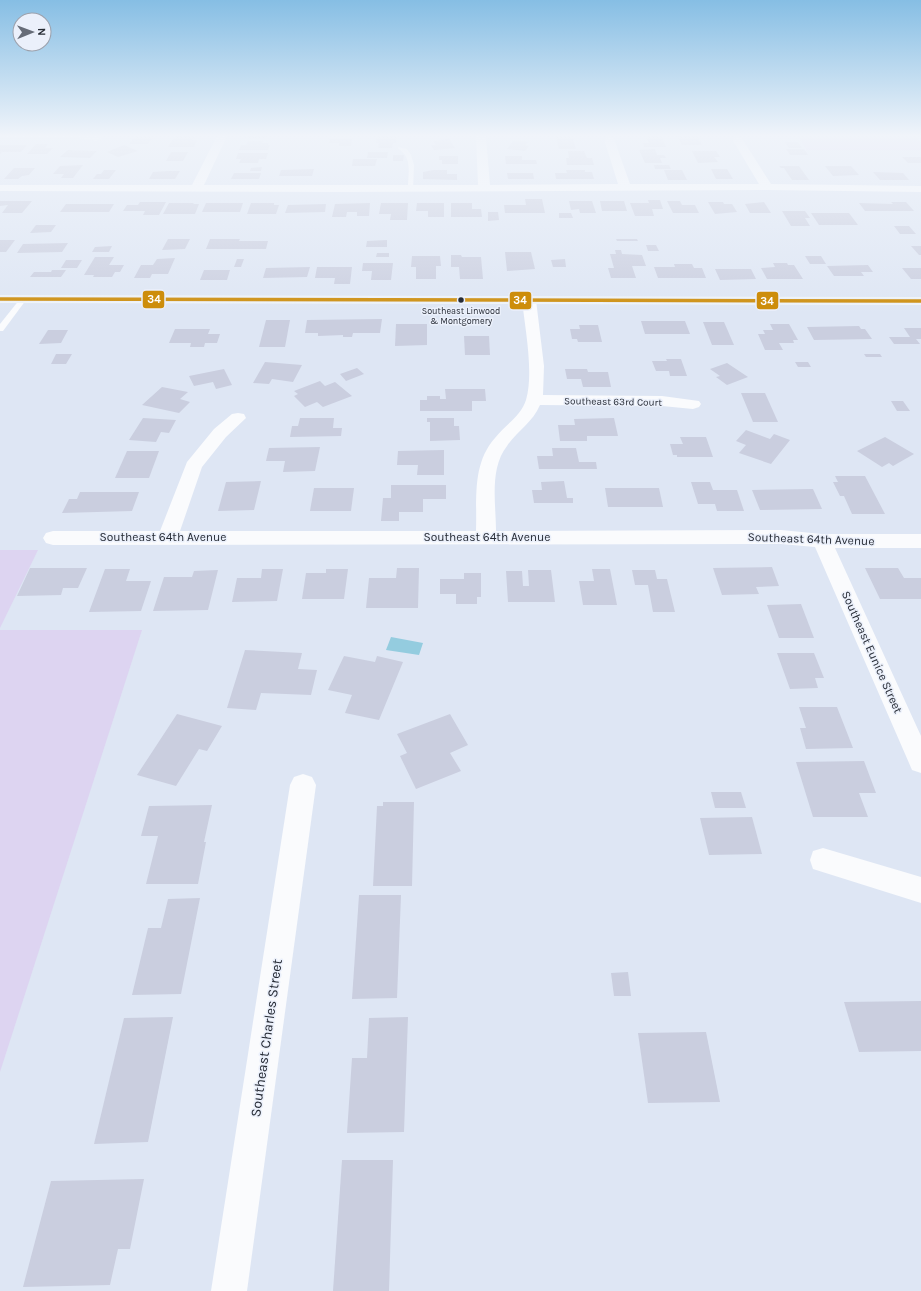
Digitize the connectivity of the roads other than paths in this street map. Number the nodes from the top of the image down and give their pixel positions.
1 (0, 300) edge
2 (22, 300) junction
3 (529, 300) junction
4 (921, 301) edge
5 (0, 329) edge
6 (534, 400) junction
7 (692, 404) dead end
8 (238, 418) dead end
9 (168, 537) junction
10 (486, 537) junction
11 (53, 538) dead end
12 (822, 541) junction
13 (921, 541) edge
14 (921, 763) edge
15 (303, 785) dead end
16 (823, 860) dead end
17 (921, 890) edge
18 (229, 1291) edge

1 - 2 main road
2 - 3 main road
2 - 5 lane
3 - 4 main road
3 - 6 street
6 - 7 street, Southeast 63rd Court
6 - 10 street
8 - 9 street
9 - 10 street, Southeast 64th Avenue
9 - 11 street, Southeast 64th Avenue
10 - 12 street, Southeast 64th Avenue
12 - 13 street, Southeast 64th Avenue
12 - 14 street, Southeast Eunice Street
15 - 18 street, Southeast Charles Street
16 - 17 street

